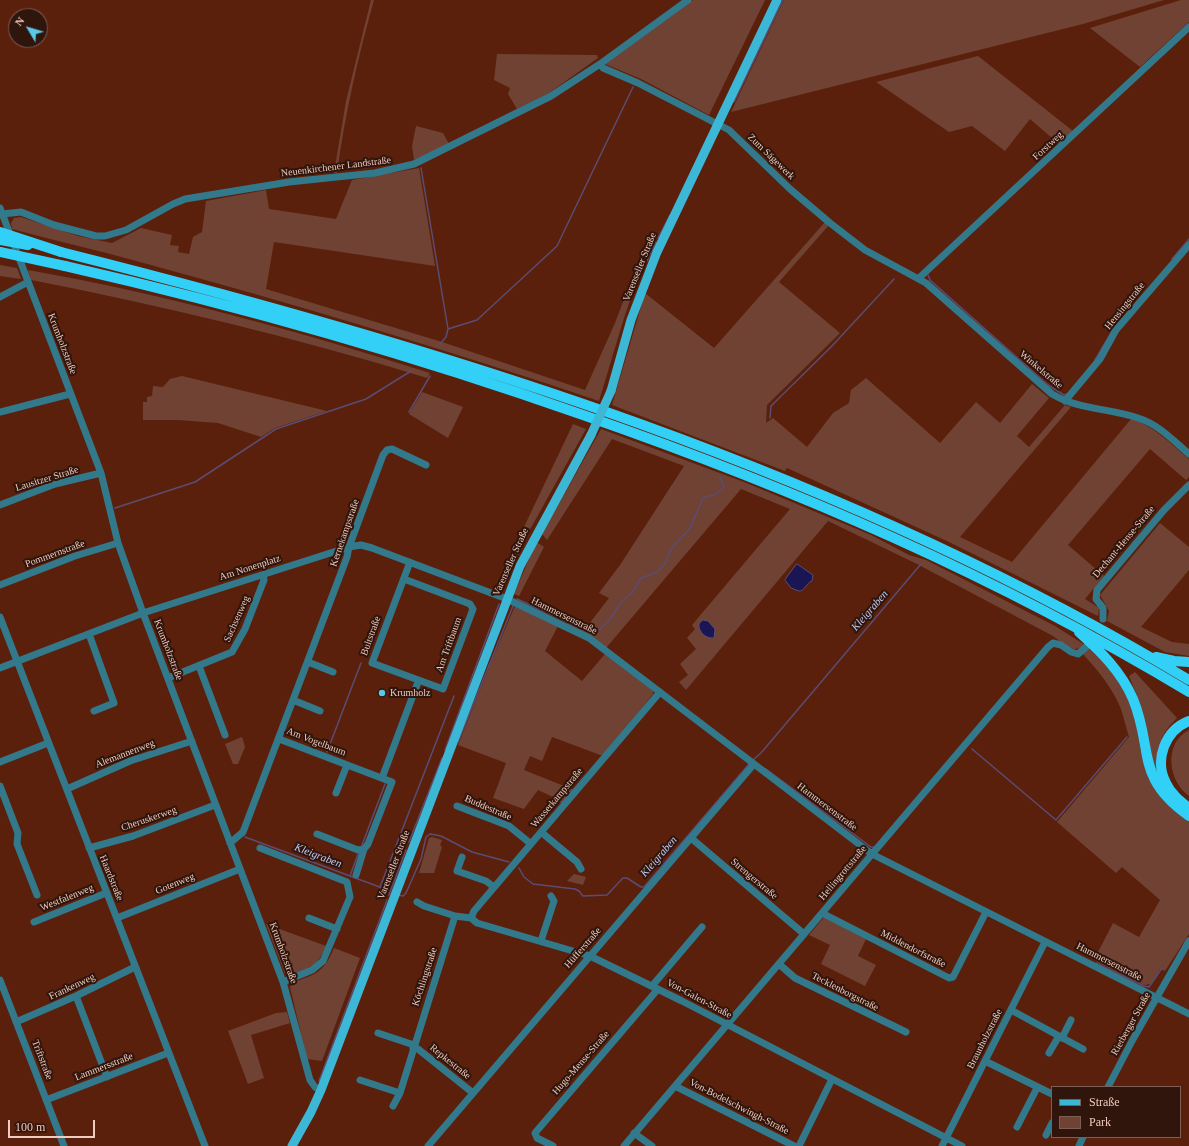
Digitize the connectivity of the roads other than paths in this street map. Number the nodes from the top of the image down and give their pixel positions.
1 (688, 0) edge
2 (777, 0) edge
3 (1189, 27) edge
4 (600, 64) junction
5 (718, 124) junction
6 (1, 211) edge
7 (0, 232) edge
8 (0, 240) edge
9 (1189, 245) edge
10 (0, 252) edge
11 (61, 252) junction
12 (0, 257) edge
13 (65, 266) junction
14 (919, 278) junction
15 (28, 282) junction
16 (0, 297) edge
17 (70, 394) junction
18 (1065, 401) junction
19 (0, 412) edge
20 (1189, 454) edge
21 (426, 465) dead end
22 (101, 473) junction
23 (1189, 485) edge
24 (0, 505) edge
25 (118, 542) junction
26 (349, 547) junction
27 (410, 562) junction
28 (263, 575) junction
29 (404, 579) junction
30 (0, 585) edge
31 (507, 599) junction
32 (143, 613) junction
33 (0, 617) edge
34 (1103, 619) dead end
35 (1069, 623) junction
36 (89, 634) junction
37 (1086, 647) dead end
38 (1146, 654) junction
39 (17, 661) junction
40 (308, 662) junction
41 (1189, 662) edge
42 (199, 666) junction
43 (0, 668) edge
44 (333, 672) dead end
45 (168, 678) junction
46 (1189, 680) edge
47 (418, 682) junction
48 (660, 692) junction
49 (1189, 692) edge
50 (293, 700) junction
51 (94, 710) dead end
52 (320, 711) dead end
53 (1189, 721) edge
54 (225, 735) dead end
55 (279, 739) junction
56 (192, 741) junction
57 (48, 743) junction
58 (0, 762) edge
59 (754, 764) junction
60 (347, 765) junction
61 (382, 778) junction
62 (0, 786) edge
63 (67, 789) junction
64 (336, 793) dead end
65 (216, 805) junction
66 (457, 806) dead end
67 (1189, 808) edge
68 (1189, 816) edge
69 (541, 832) junction
70 (316, 834) dead end
71 (691, 838) junction
72 (230, 843) junction
73 (531, 844) junction
74 (89, 848) junction
75 (260, 848) dead end
76 (364, 849) junction
77 (872, 854) junction
78 (462, 857) dead end
79 (240, 869) junction
80 (581, 869) dead end
81 (356, 875) dead end
82 (494, 887) junction
83 (106, 893) junction
84 (37, 895) dead end
85 (551, 896) dead end
86 (417, 902) dead end
87 (986, 912) junction
88 (822, 913) junction
89 (455, 916) junction
90 (116, 918) junction
91 (309, 918) dead end
92 (471, 918) junction
93 (34, 922) dead end
94 (702, 927) dead end
95 (337, 929) junction
96 (804, 934) junction
97 (541, 941) junction
98 (1189, 941) edge
99 (1045, 942) junction
100 (1189, 950) edge
101 (590, 956) junction
102 (778, 964) junction
103 (135, 967) junction
104 (1172, 972) junction
105 (0, 980) edge
106 (283, 982) junction
107 (655, 987) junction
108 (76, 996) junction
109 (1157, 997) junction
110 (1011, 1010) junction
111 (1189, 1014) edge
112 (1071, 1020) dead end
113 (16, 1022) junction
114 (726, 1025) junction
115 (906, 1032) dead end
116 (378, 1033) dead end
117 (1060, 1037) junction
118 (414, 1046) junction
119 (1083, 1049) dead end
120 (168, 1053) junction
121 (1049, 1053) dead end
122 (985, 1061) junction
123 (107, 1077) junction
124 (360, 1080) dead end
125 (832, 1080) junction
126 (675, 1086) junction
127 (1109, 1086) edge
128 (1037, 1088) junction
129 (320, 1090) junction
130 (400, 1093) junction
131 (473, 1093) junction
132 (1051, 1094) edge
133 (46, 1100) junction
134 (393, 1106) dead end
135 (1051, 1125) edge
136 (1017, 1127) dead end
137 (634, 1133) junction
138 (1046, 1135) dead end
139 (946, 1138) junction
140 (64, 1146) edge
141 (205, 1146) edge
142 (292, 1146) edge
143 (428, 1146) edge
144 (553, 1146) edge
145 (624, 1146) edge
146 (652, 1146) edge
147 (794, 1146) edge
148 (799, 1146) edge
149 (942, 1146) edge
150 (962, 1146) edge

1 - 4 street, Neuenkirchener Landstraße
2 - 5 main road, Varenseller Straße
3 - 14 street, Forstweg
4 - 5 street, Zum Sägewerk
4 - 6 street, Neuenkirchener Landstraße
5 - 14 street, Zum Sägewerk
5 - 31 main road, Varenseller Straße, bridge
6 - 15 street, Krumholzstraße
7 - 11 highway, bridge
8 - 11 highway, bridge
9 - 18 street, Hensingstraße
10 - 13 highway, bridge
11 - 38 highway
12 - 13 highway, bridge
13 - 35 highway
14 - 18 street, Winkelstraße
15 - 16 street
15 - 17 street, Krumholzstraße
17 - 19 street
17 - 22 street, Krumholzstraße
18 - 20 street, Winkelstraße
21 - 26 street, Kernekampstraße
22 - 24 street, Lausitzer Straße
22 - 25 street, Krumholzstraße
23 - 34 street, Dechant-Hense-Straße
25 - 30 street, Pommernstraße
25 - 32 street, Krumholzstraße
26 - 27 street, Am Nonenplatz
26 - 28 street, Am Nonenplatz
26 - 40 street, Kernekampstraße
27 - 29 street, Bultstraße
27 - 31 street, Am Nonenplatz
28 - 32 street, Am Nonenplatz
28 - 42 street, Sachsenweg
29 - 47 street, Bultstraße
29 - 47 street, Am Triftbaum
31 - 48 street, Hammersenstraße
31 - 129 main road, Varenseller Straße
32 - 36 street, Am Nonenplatz
32 - 45 street, Krumholzstraße
33 - 39 street, Haardstraße
35 - 49 highway
35 - 68 highway
36 - 39 street, Am Nonenplatz
36 - 51 street
37 - 77 street, Hellingrottstraße
38 - 41 highway
38 - 46 highway
39 - 43 street, Am Nonenplatz
39 - 57 street, Haardstraße
40 - 44 street
40 - 50 street, Kernekampstraße
42 - 45 street, Sachsenweg
42 - 54 street
45 - 56 street, Krumholzstraße
47 - 61 street
48 - 59 street, Hammersenstraße
48 - 69 street, Wasserkampstraße
50 - 52 street
50 - 55 street, Kernekampstraße
53 - 67 highway
55 - 60 street, Am Vogelbaum
55 - 72 street, Kernekampstraße
56 - 63 street, Alemannenweg
56 - 65 street, Krumholzstraße
57 - 58 street
57 - 63 street, Haardstraße
59 - 71 street, Hüfferstraße
59 - 77 street, Hammersenstraße
60 - 61 street, Am Vogelbaum
60 - 64 street, Am Vogelbaum
61 - 76 street
62 - 84 street
63 - 74 street, Haardstraße
65 - 72 street, Krumholzstraße
65 - 74 street, Cheruskerweg
66 - 73 street, Buddestraße
69 - 73 street, Wasserkampstraße
69 - 80 street
70 - 76 street
71 - 96 street, Strengerstraße
71 - 101 street, Hüfferstraße
72 - 79 street, Krumholzstraße
73 - 82 street, Wasserkampstraße
74 - 83 street, Haardstraße
75 - 95 street
76 - 81 street
77 - 87 street, Hammersenstraße
77 - 88 street, Hellingrottstraße
78 - 82 street
79 - 90 street, Gotenweg
79 - 106 street, Krumholzstraße
82 - 92 street, Wasserkampstraße
83 - 90 street, Haardstraße
83 - 93 street, Westfalenweg
85 - 97 street
86 - 89 street, Von-Galen-Straße
87 - 88 street, Middendorfstraße
87 - 99 street, Hammersenstraße
88 - 96 street, Hellingrottstraße
89 - 92 street, Von-Galen-Straße
89 - 118 street, Köchlingstraße
90 - 103 street, Haardstraße
91 - 95 street
92 - 97 street, Von-Galen-Straße
94 - 107 street
95 - 106 street
96 - 102 street, Hellingrottstraße
97 - 101 street, Von-Galen-Straße
98 - 104 street, Rietberger Straße
99 - 109 street, Hammersenstraße
99 - 110 street, Braunholzstraße
100 - 104 street, Rietberger Straße
101 - 107 street, Von-Galen-Straße
101 - 131 street, Hüfferstraße
102 - 114 street, Hellingrottstraße
102 - 115 street, Tecklenborgstraße
103 - 108 street, Frankenweg
103 - 120 street, Haardstraße
104 - 109 street, Rietberger Straße
105 - 113 street, Triftstraße
106 - 129 street, Krumholzstraße
107 - 114 street, Von-Galen-Straße
107 - 144 street, Hugo-Mense-Straße
108 - 113 street, Frankenweg
108 - 123 street
109 - 111 street, Hammersenstraße
109 - 127 street, Rietberger Straße
110 - 117 street
110 - 122 street, Braunholzstraße
112 - 117 street
113 - 133 street, Triftstraße
114 - 125 street, Von-Galen-Straße
114 - 126 street, Hellingrottstraße
116 - 118 street
117 - 119 street
117 - 121 street
118 - 130 street, Köchlingstraße
118 - 131 street, Repkestraße
120 - 123 street, Lammersstraße
120 - 141 street, Haardstraße
122 - 128 street
122 - 139 street, Braunholzstraße
123 - 133 street, Lammersstraße
124 - 130 street
125 - 139 street, Von-Galen-Straße
125 - 148 street
126 - 137 street, Hellingrottstraße
126 - 147 street, Von-Bodelschwingh-Straße
128 - 132 street
128 - 136 street
129 - 142 main road, Varenseller Straße
130 - 134 street, Köchlingstraße
131 - 143 street, Hüfferstraße
133 - 140 street, Triftstraße
135 - 138 street
137 - 145 street, Hellingrottstraße
137 - 146 street
139 - 149 street, Braunholzstraße
139 - 150 street, Von-Galen-Straße

